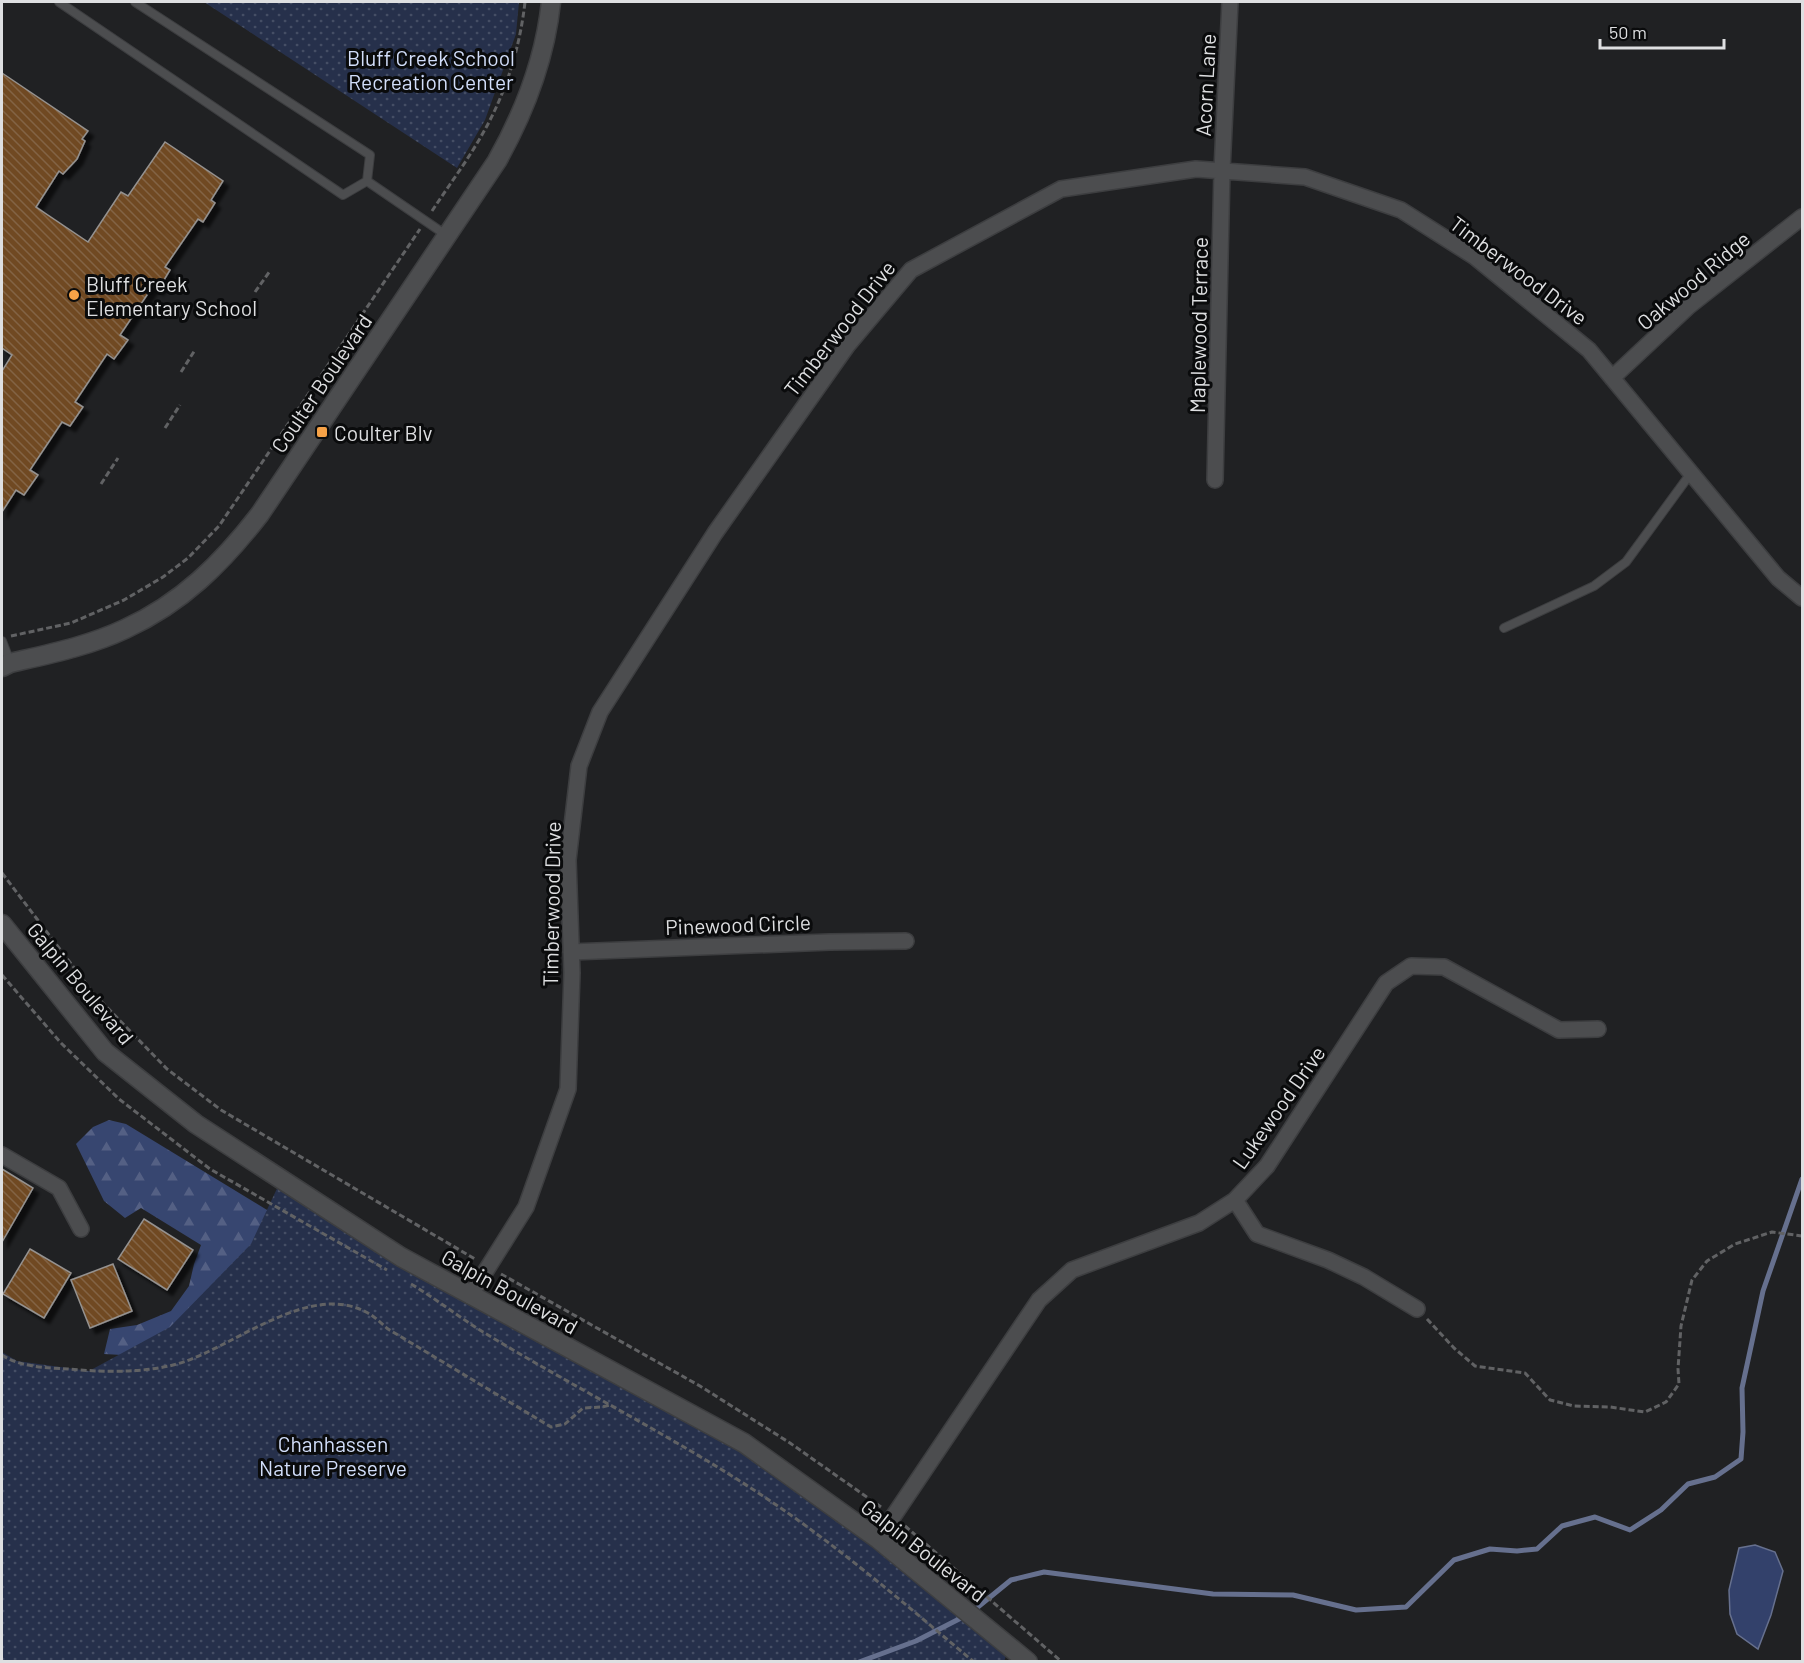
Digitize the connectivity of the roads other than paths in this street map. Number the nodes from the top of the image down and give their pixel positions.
1 (59, 2) edge
2 (135, 2) edge
3 (550, 2) edge
4 (1230, 2) edge
5 (1222, 170) junction
6 (367, 181) junction
7 (1803, 217) edge
8 (447, 236) junction
9 (1612, 378) junction
10 (1691, 473) junction
11 (1215, 480) dead end
12 (1803, 598) edge
13 (1504, 628) dead end
14 (2, 641) edge
15 (6, 665) edge
16 (2, 924) edge
17 (906, 941) dead end
18 (571, 952) junction
19 (1598, 1029) dead end
20 (2, 1155) edge
21 (1235, 1200) junction
22 (81, 1229) dead end
23 (470, 1296) junction
24 (1417, 1309) road end
25 (878, 1539) junction
26 (1028, 1662) edge

1 - 6 lane
2 - 6 lane
3 - 8 street, Coulter Boulevard
4 - 5 street, Acorn Lane
5 - 9 street, Timberwood Drive
5 - 11 street, Maplewood Terrace
5 - 18 street, Timberwood Drive
6 - 8 lane
7 - 9 street, Oakwood Ridge
8 - 15 street, Coulter Boulevard
9 - 10 street, Timberwood Drive
10 - 12 street, Timberwood Drive
10 - 13 lane
14 - 15 lane
16 - 23 street, Galpin Boulevard
17 - 18 street, Pinewood Circle
18 - 23 street, Timberwood Drive
19 - 21 street, Lukewood Drive
20 - 22 street
21 - 24 street
21 - 25 street, Lukewood Drive
23 - 25 street, Galpin Boulevard
25 - 26 street, Galpin Boulevard

